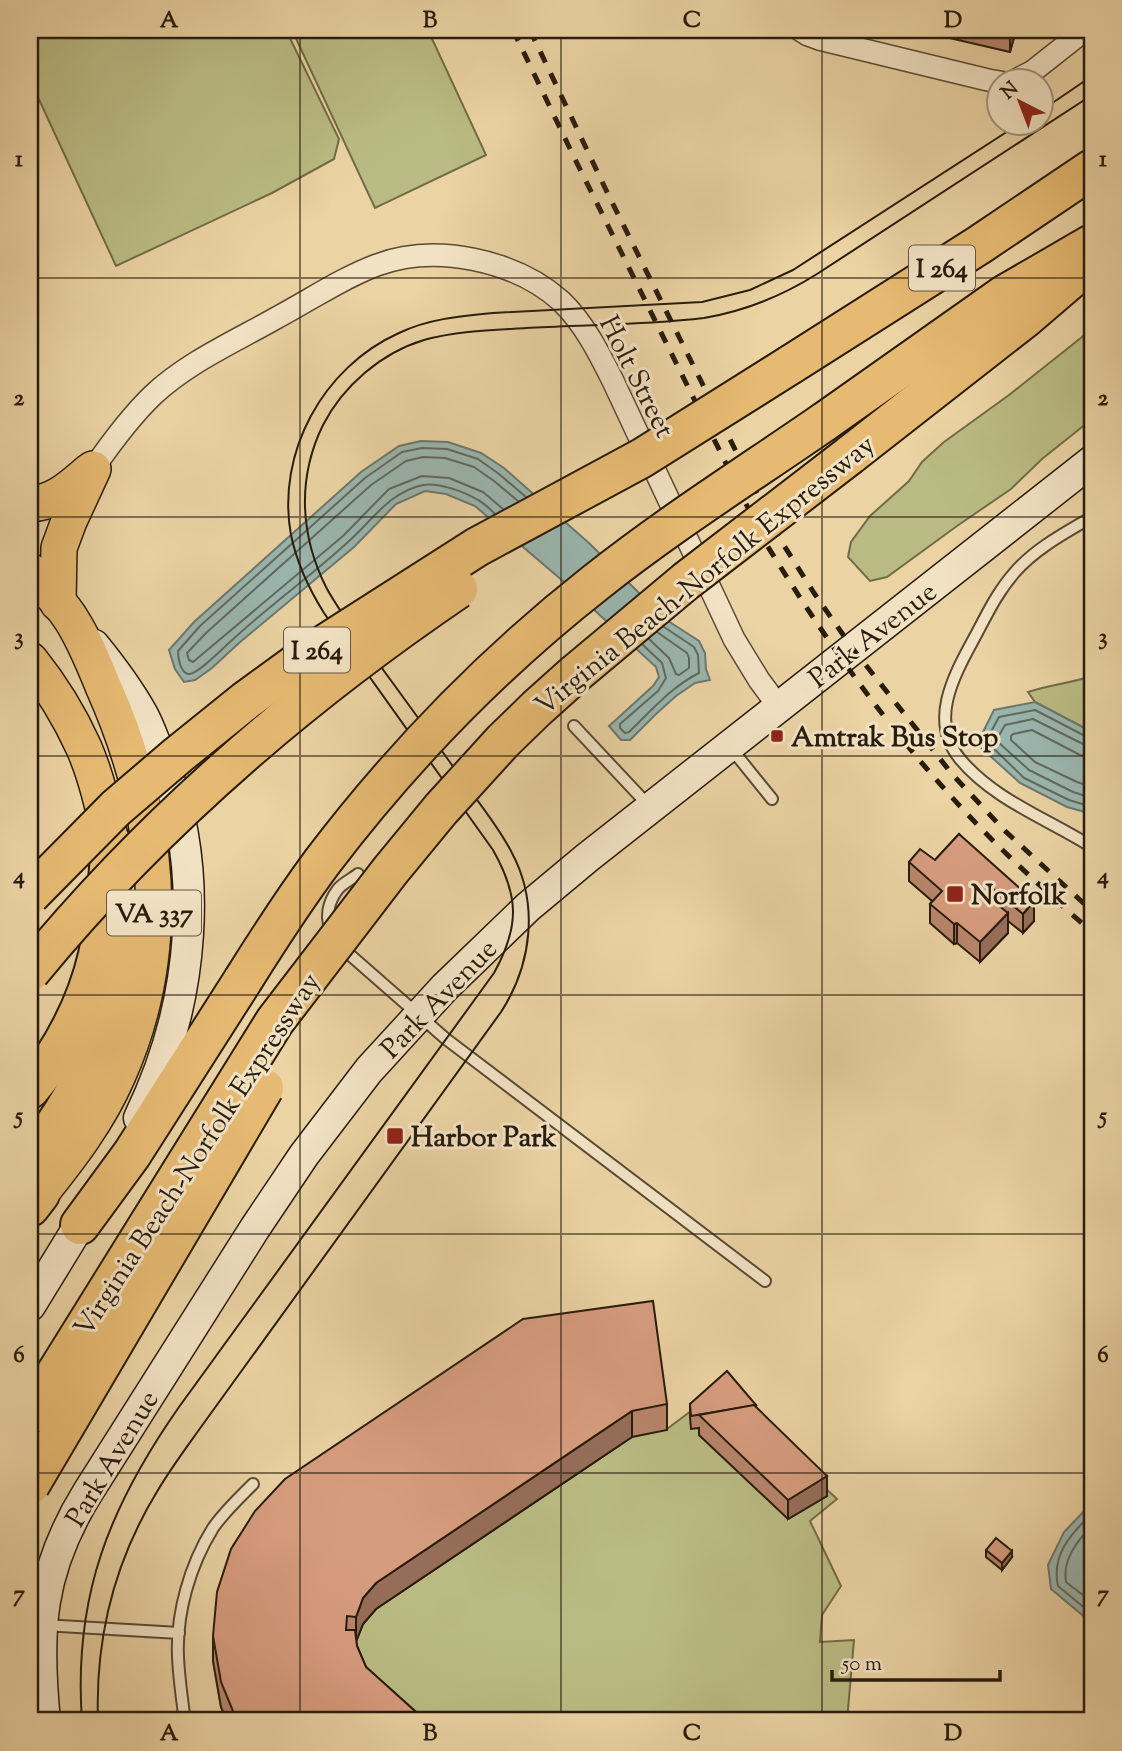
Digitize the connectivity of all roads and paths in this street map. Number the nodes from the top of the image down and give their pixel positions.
1 (800, 30) edge
2 (1085, 30) edge
3 (1039, 66) edge
4 (986, 79) edge
5 (1092, 169) edge
6 (1092, 244) edge
7 (1092, 261) edge
8 (642, 458) junction
9 (1092, 461) edge
10 (93, 469) junction
11 (30, 504) edge
12 (1092, 517) edge
13 (30, 571) edge
14 (64, 610) junction
15 (30, 660) edge
16 (779, 707) junction
17 (573, 726) dead end
18 (729, 746) junction
19 (772, 799) dead end
20 (651, 808) junction
21 (111, 842) junction
22 (1092, 847) edge
23 (374, 873) junction
24 (30, 895) edge
25 (30, 972) edge
26 (418, 1015) junction
27 (30, 1089) edge
28 (30, 1154) edge
29 (33, 1201) edge
30 (80, 1225) junction
31 (765, 1281) dead end
32 (30, 1306) edge
33 (30, 1415) edge
34 (253, 1484) dead end
35 (30, 1485) edge
36 (41, 1625) junction
37 (179, 1633) junction
38 (45, 1721) edge
39 (185, 1721) edge

1 - 4 street
2 - 3 street
5 - 8 highway, I 264, bridge
6 - 30 highway, bridge
7 - 23 highway, Virginia Beach-Norfolk Expressway, bridge
8 - 24 highway, I 264, bridge
8 - 25 highway, bridge
9 - 16 main road, Park Avenue
10 - 11 highway
10 - 14 highway
10 - 16 street, Holt Street
12 - 22 lane
13 - 14 highway, VA 337
14 - 29 highway, VA 337
14 - 30 main road
15 - 21 highway, VA 337
16 - 18 main road, Park Avenue
17 - 20 lane
18 - 19 lane
18 - 20 main road, Park Avenue
20 - 26 main road, Park Avenue
21 - 27 highway, VA 337
21 - 28 main road
23 - 26 lane
23 - 33 highway, Virginia Beach-Norfolk Expressway, bridge
23 - 35 highway, bridge
26 - 31 lane
26 - 36 main road, Park Avenue
30 - 32 main road
34 - 37 lane
36 - 37 lane
36 - 38 main road, Park Avenue
37 - 39 lane

